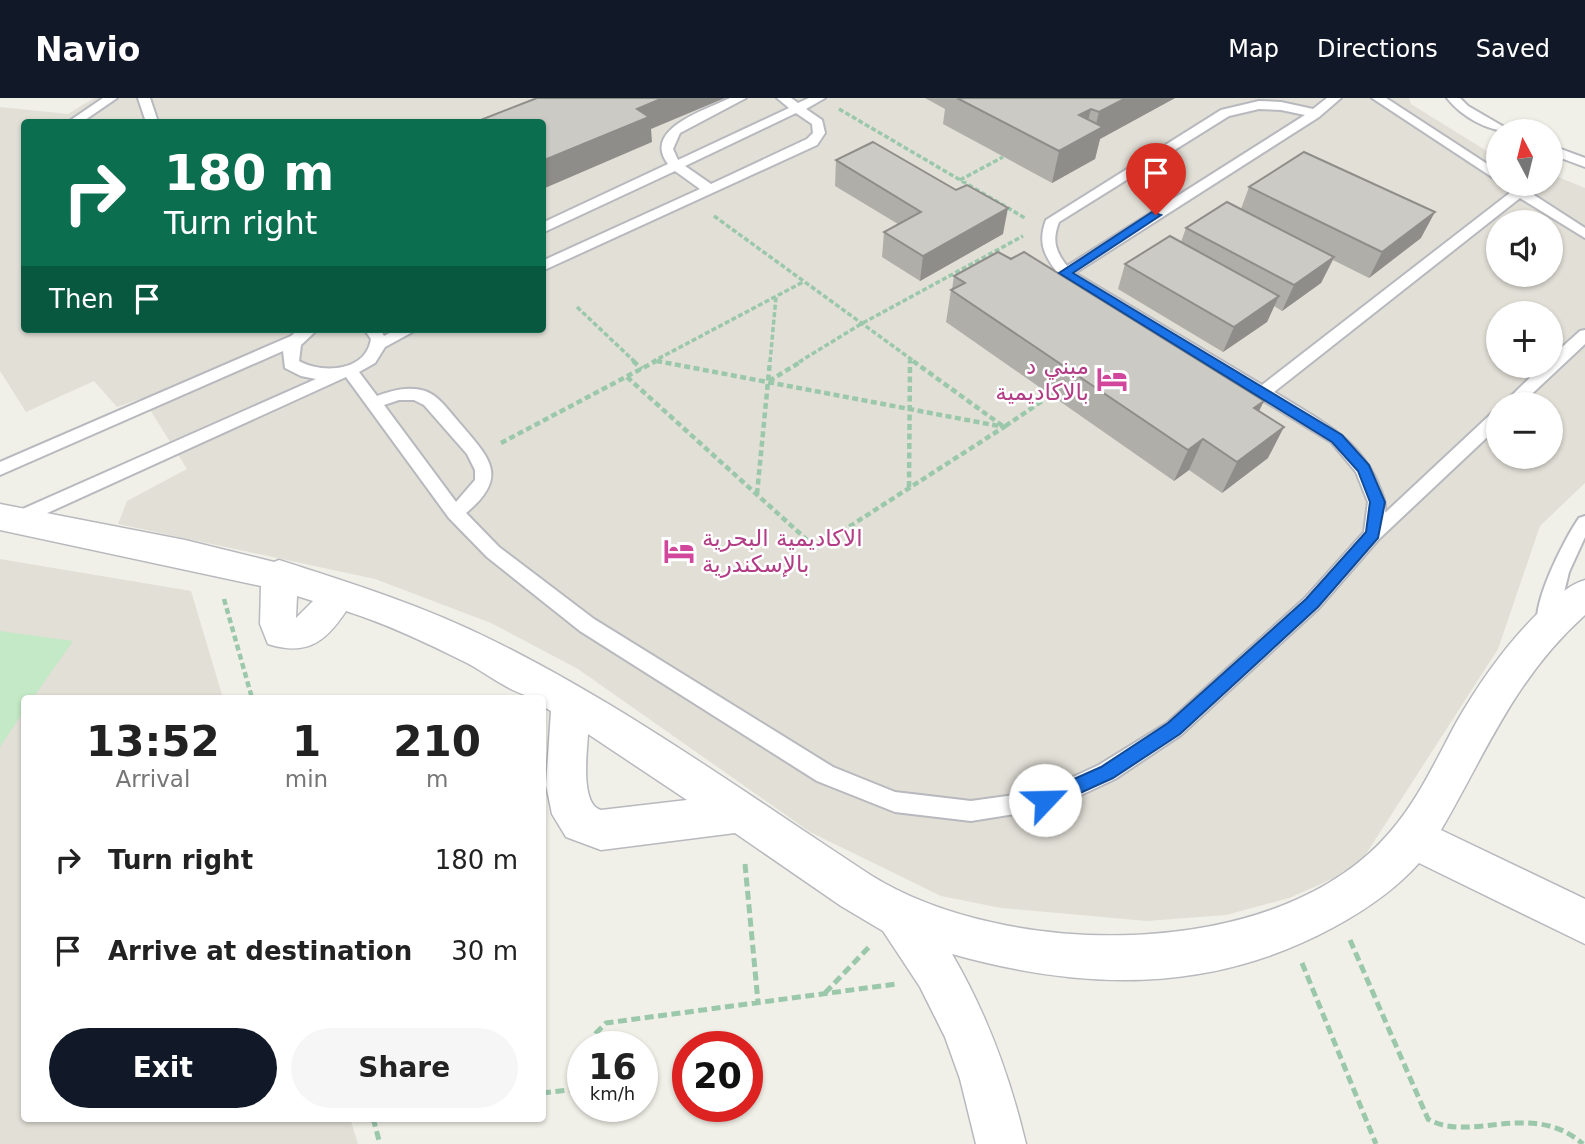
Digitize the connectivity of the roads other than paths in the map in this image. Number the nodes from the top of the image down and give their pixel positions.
1 (111, 98) edge
2 (144, 98) edge
3 (740, 98) edge
4 (783, 98) edge
5 (819, 98) edge
6 (1335, 98) edge
7 (1378, 98) edge
8 (1453, 98) edge
9 (798, 108) junction
10 (1315, 114) junction
11 (79, 119) edge
12 (151, 119) edge
13 (1486, 121) edge
14 (1563, 154) edge
15 (1585, 163) edge
16 (676, 166) junction
17 (1486, 169) edge
18 (710, 189) junction
19 (1503, 196) edge
20 (1528, 196) edge
21 (546, 227) edge
22 (1585, 234) edge
23 (546, 265) edge
24 (1065, 273) junction
25 (302, 333) edge
26 (303, 333) edge
27 (1585, 335) edge
28 (375, 336) edge
29 (344, 373) junction
30 (1524, 392) edge
31 (1262, 393) junction
32 (373, 402) junction
33 (1486, 428) edge
34 (0, 469) edge
35 (455, 513) junction
36 (8, 519) edge
37 (1585, 523) edge
38 (1373, 534) junction
39 (279, 574) junction
40 (339, 592) junction
41 (1585, 594) edge
42 (1544, 633) junction
43 (571, 705) junction
44 (741, 813) junction
45 (1412, 838) junction
46 (899, 916) junction
47 (1585, 922) edge
48 (1001, 1144) edge

1 - 11 lane
2 - 12 lane
3 - 16 lane
4 - 9 lane
5 - 9 lane
6 - 10 lane
7 - 17 lane
8 - 13 lane
9 - 16 lane
9 - 18 lane
10 - 24 lane
10 - 24 lane
14 - 15 lane
16 - 18 lane
16 - 21 lane
18 - 23 lane
19 - 31 lane
20 - 22 lane
24 - 31 lane
25 - 34 lane
26 - 29 lane
27 - 30 lane
28 - 29 lane
29 - 32 lane
29 - 36 lane
31 - 38 lane
32 - 35 lane
32 - 35 lane
33 - 38 lane
35 - 38 lane
36 - 39 street
37 - 42 lane
39 - 40 street
39 - 40 street
40 - 43 street
41 - 42 street
42 - 45 street
43 - 44 street
43 - 44 street
44 - 46 street
45 - 46 street
45 - 47 street
46 - 48 street

